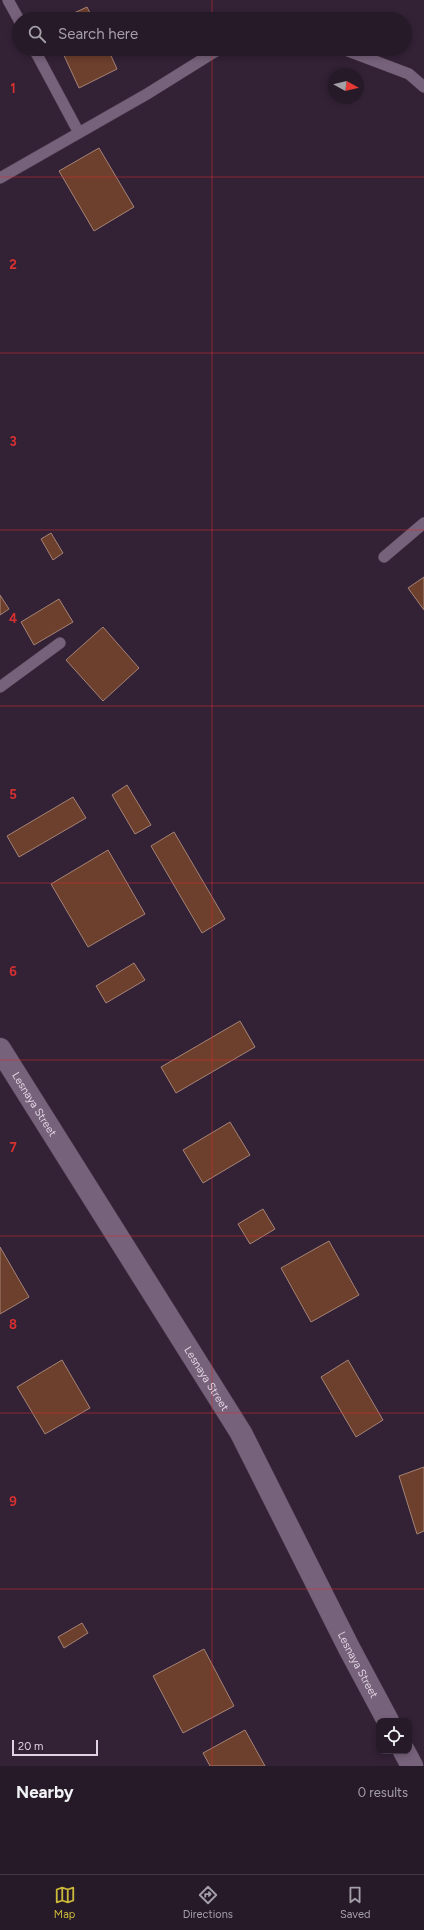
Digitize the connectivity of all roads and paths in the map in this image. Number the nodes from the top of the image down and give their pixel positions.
1 (8, 0) edge
2 (15, 12) edge
3 (38, 56) edge
4 (208, 56) edge
5 (361, 56) edge
6 (424, 87) edge
7 (79, 133) junction
8 (0, 178) edge
9 (424, 523) edge
10 (384, 557) dead end
11 (60, 643) dead end
12 (0, 687) edge
13 (0, 1049) edge
14 (386, 1718) edge
15 (406, 1754) edge
16 (412, 1766) edge

1 - 2 lane
3 - 7 lane
4 - 7 lane
5 - 6 lane
7 - 8 lane
9 - 10 lane
11 - 12 lane
13 - 14 street, Lesnaya Street
15 - 16 street

